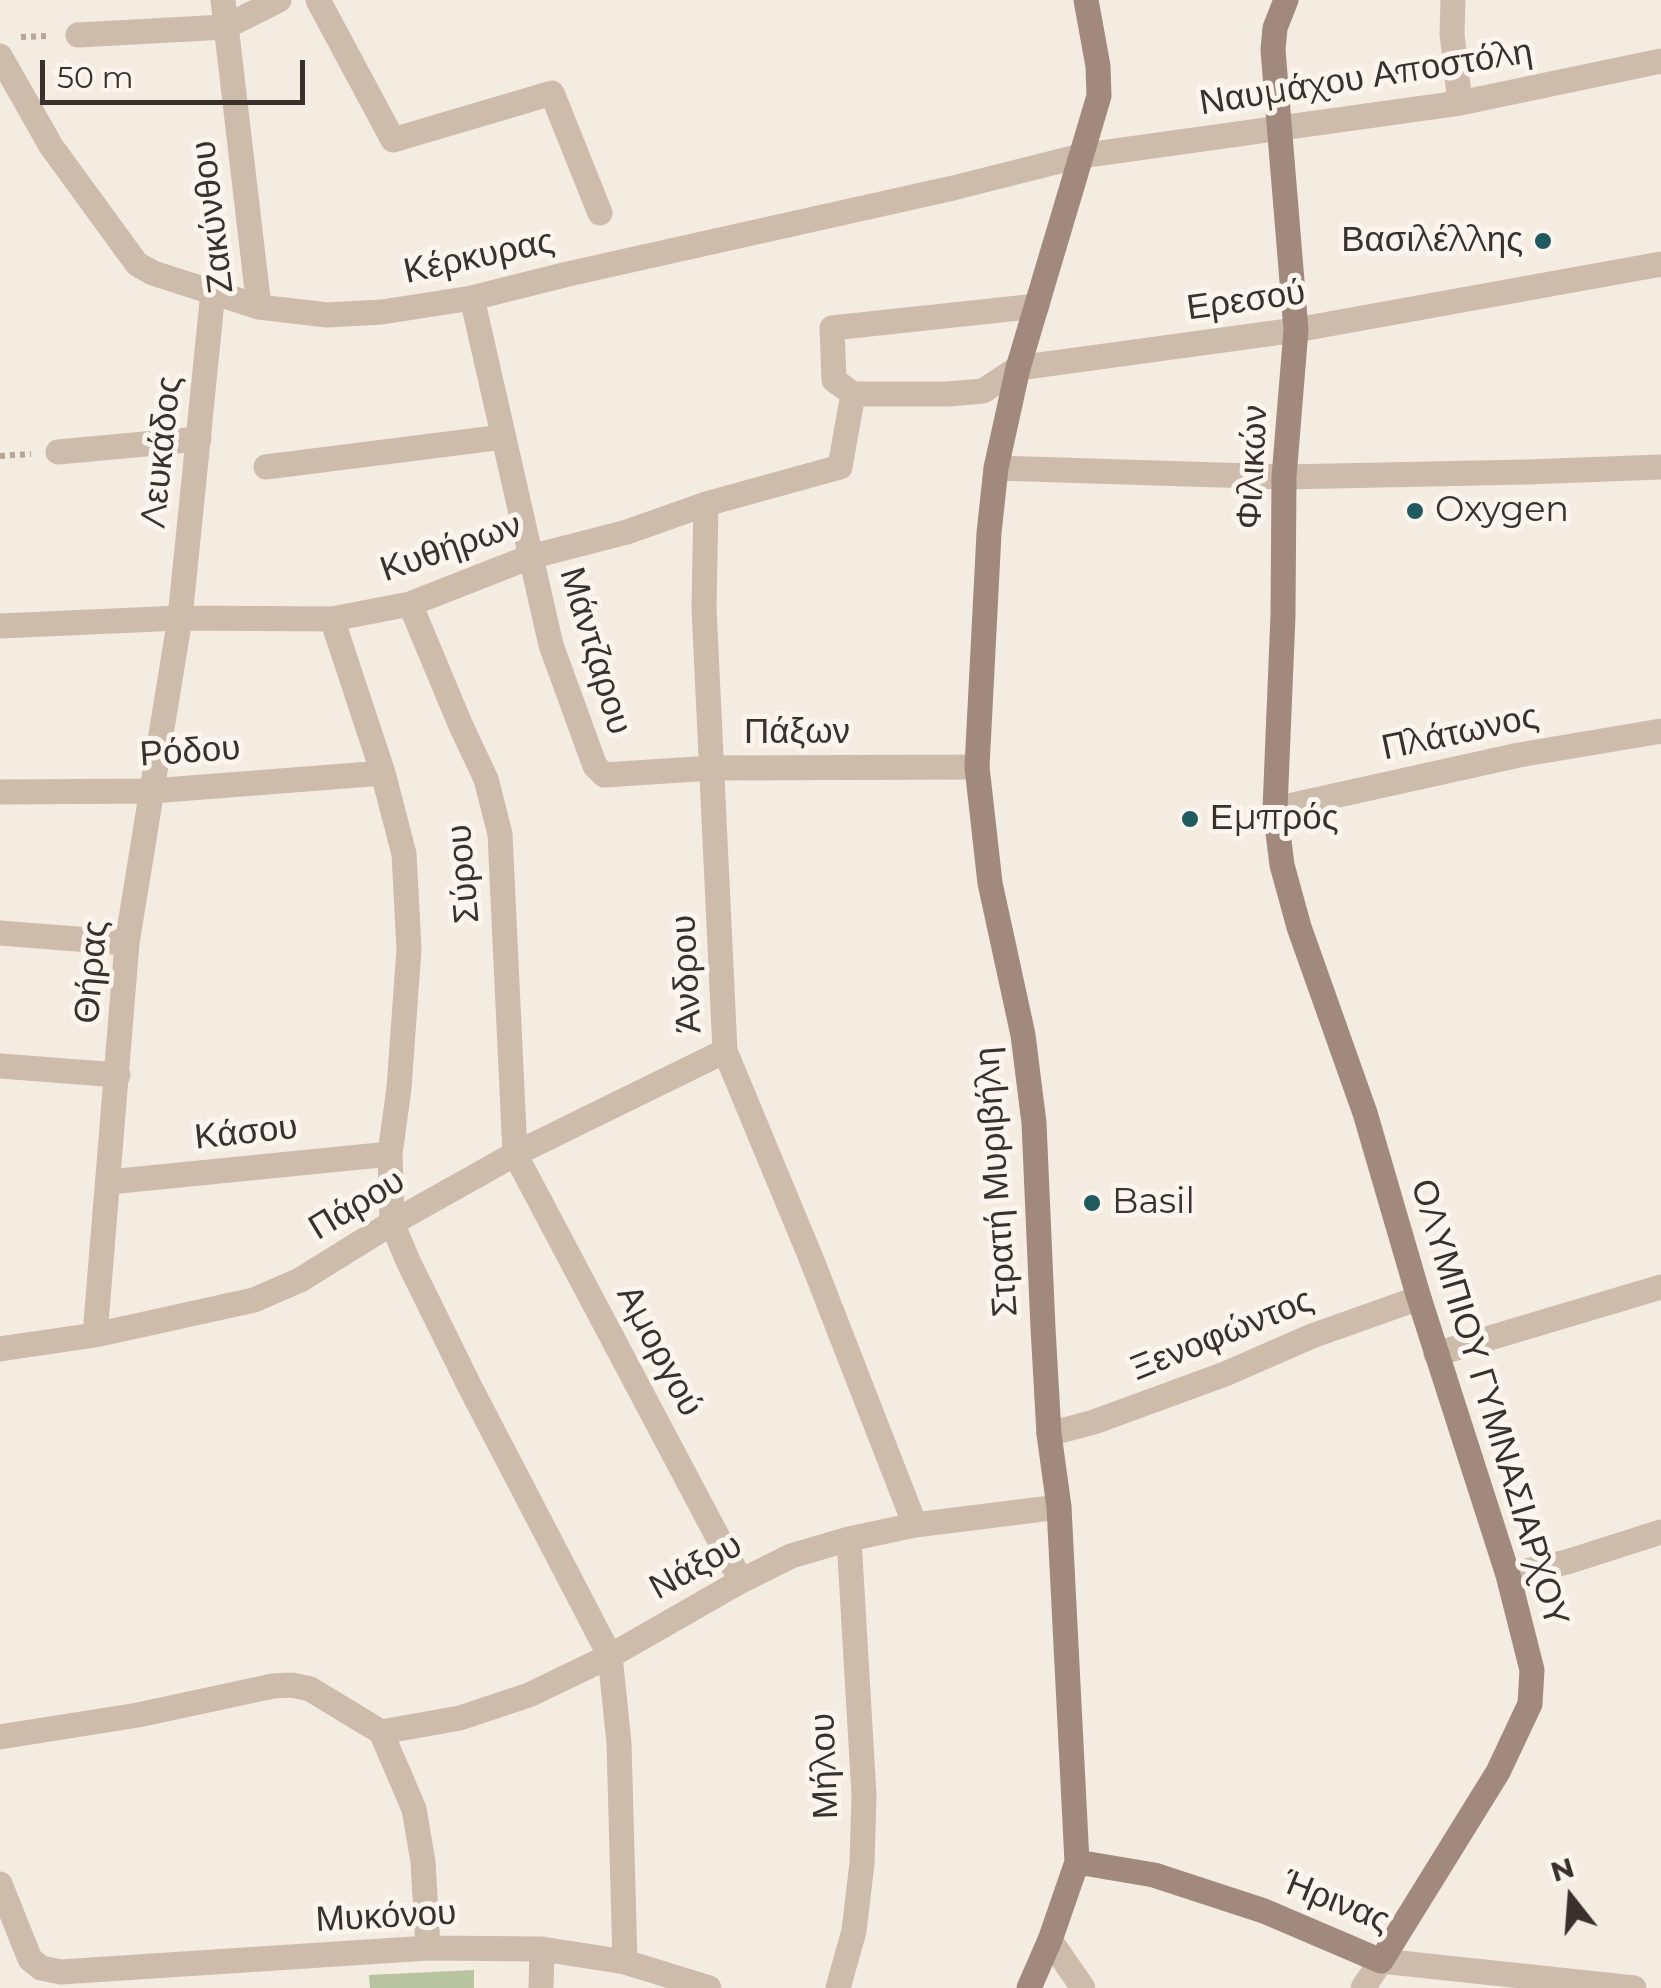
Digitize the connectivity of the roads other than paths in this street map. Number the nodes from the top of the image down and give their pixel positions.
1 (222, 0) edge
2 (279, 0) edge
3 (318, 0) edge
4 (1086, 0) edge
5 (1286, 0) edge
6 (1453, 0) edge
7 (225, 28) junction
8 (78, 36) road end
9 (0, 56) edge
10 (1661, 61) edge
11 (1460, 103) junction
12 (1278, 130) junction
13 (1080, 156) junction
14 (600, 213) dead end
15 (1661, 264) edge
16 (213, 292) junction
17 (472, 298) junction
18 (1037, 306) junction
19 (259, 307) junction
20 (1296, 330) junction
21 (1018, 368) junction
22 (852, 394) junction
23 (503, 437) junction
24 (199, 438) junction
25 (58, 452) dead end
26 (1661, 466) edge
27 (266, 467) dead end
28 (996, 468) junction
29 (1284, 477) junction
30 (706, 504) junction
31 (530, 556) junction
32 (410, 604) junction
33 (180, 618) junction
34 (332, 619) junction
35 (0, 626) edge
36 (1661, 731) edge
37 (978, 767) junction
38 (712, 768) junction
39 (384, 773) junction
40 (616, 775) joint
41 (152, 791) junction
42 (0, 792) edge
43 (1275, 809) junction
44 (0, 933) edge
45 (127, 943) junction
46 (725, 1051) junction
47 (0, 1066) edge
48 (118, 1075) junction
49 (390, 1154) junction
50 (515, 1154) junction
51 (109, 1182) junction
52 (392, 1223) junction
53 (1661, 1288) edge
54 (1419, 1298) junction
55 (95, 1334) junction
56 (0, 1350) edge
57 (1436, 1354) junction
58 (1049, 1434) junction
59 (1059, 1507) junction
60 (914, 1526) junction
61 (1661, 1532) edge
62 (850, 1539) junction
63 (1508, 1575) junction
64 (740, 1581) junction
65 (610, 1656) junction
66 (381, 1732) junction
67 (0, 1737) edge
68 (1077, 1862) junction
69 (0, 1884) edge
70 (1050, 1940) junction
71 (428, 1948) junction
72 (542, 1949) junction
73 (1380, 1961) junction
74 (625, 1962) junction
75 (541, 1988) edge
76 (709, 1988) edge
77 (838, 1988) edge
78 (1029, 1988) edge
79 (1084, 1988) edge
80 (1363, 1988) edge
81 (1634, 1988) edge

1 - 7 street, Ζακύνθου
2 - 7 street
3 - 14 street
4 - 13 main road, Στρατή Μυριβήλη
5 - 12 main road, Φιλικών
6 - 11 street
7 - 8 street
7 - 19 street, Ζακύνθου
9 - 16 street, Κέρκυρας
10 - 11 street, Ναυμάχου Αποστόλη
11 - 12 street, Ναυμάχου Αποστόλη
12 - 13 street, Ναυμάχου Αποστόλη
12 - 20 main road, Φιλικών
13 - 17 street, Κέρκυρας
13 - 18 main road, Στρατή Μυριβήλη
15 - 20 street, Ερεσού
16 - 19 street, Κέρκυρας
16 - 24 street, Λευκάδος
17 - 19 street, Κέρκυρας
17 - 23 street, Μάντζαρου
18 - 21 main road, Στρατή Μυριβήλη
18 - 22 street
20 - 21 street, Ερεσού
20 - 29 main road, Φιλικών
21 - 22 street
21 - 28 main road, Στρατή Μυριβήλη
22 - 30 street, Κυθήρων
23 - 27 street
23 - 31 street, Μάντζαρου
24 - 25 street
24 - 33 street, Λευκάδος
26 - 29 street
28 - 29 street
28 - 37 main road, Στρατή Μυριβήλη
29 - 43 main road, Φιλικών
30 - 31 street, Κυθήρων
30 - 38 street, Άνδρου
31 - 32 street, Κυθήρων
31 - 40 street, Μάντζαρου
32 - 34 street, Κυθήρων
32 - 50 street, Σύρου
33 - 34 street, Κυθήρων
33 - 35 street, Κυθήρων
33 - 41 street, Θήρας
34 - 39 street
36 - 43 street, Πλάτωνος
37 - 38 street, Πάξων
37 - 58 main road, Στρατή Μυριβήλη
38 - 40 street, Πάξων
38 - 46 street, Άνδρου
39 - 41 street, Ρόδου
39 - 49 street
41 - 42 street, Ρόδου
41 - 45 street, Θήρας
43 - 54 main road, ΟΛΥΜΠΙΟΥ ΓΥΜΝΑΣΙΑΡΧΟΥ
44 - 45 street
45 - 48 street, Θήρας
46 - 50 street, Πάρου
46 - 60 street, Άνδρου
47 - 48 street
48 - 51 street, Θήρας
49 - 51 street, Κάσου
49 - 52 street
50 - 52 street, Πάρου
50 - 64 street, Αμοργού
51 - 55 street, Θήρας
52 - 55 street, Πάρου
52 - 65 street
53 - 57 street
54 - 57 main road, ΟΛΥΜΠΙΟΥ ΓΥΜΝΑΣΙΑΡΧΟΥ
54 - 58 street, Ξενοφώντος
55 - 56 street, Πάρου
57 - 63 main road, ΟΛΥΜΠΙΟΥ ΓΥΜΝΑΣΙΑΡΧΟΥ
58 - 59 main road, Στρατή Μυριβήλη
59 - 60 street, Νάξου
59 - 68 main road, Στρατή Μυριβήλη
60 - 62 street, Νάξου
61 - 63 street
62 - 64 street, Νάξου
62 - 77 street, Μήλου
63 - 73 main road, ΟΛΥΜΠΙΟΥ ΓΥΜΝΑΣΙΑΡΧΟΥ
64 - 65 street, Νάξου
65 - 66 street, Νάξου
65 - 74 street
66 - 67 street
66 - 71 street
68 - 70 main road, Στρατή Μυριβήλη
68 - 73 main road, Ήρινας
69 - 71 street, Μυκόνου
70 - 78 main road, Στρατή Μυριβήλη
70 - 79 street
71 - 72 street, Μυκόνου
72 - 74 street, Μυκόνου
72 - 75 street
73 - 80 street, ΟΛΥΜΠΙΟΥ ΓΥΜΝΑΣΙΑΡΧΟΥ
73 - 81 street, Ήρινας
74 - 76 street, Μυκόνου

